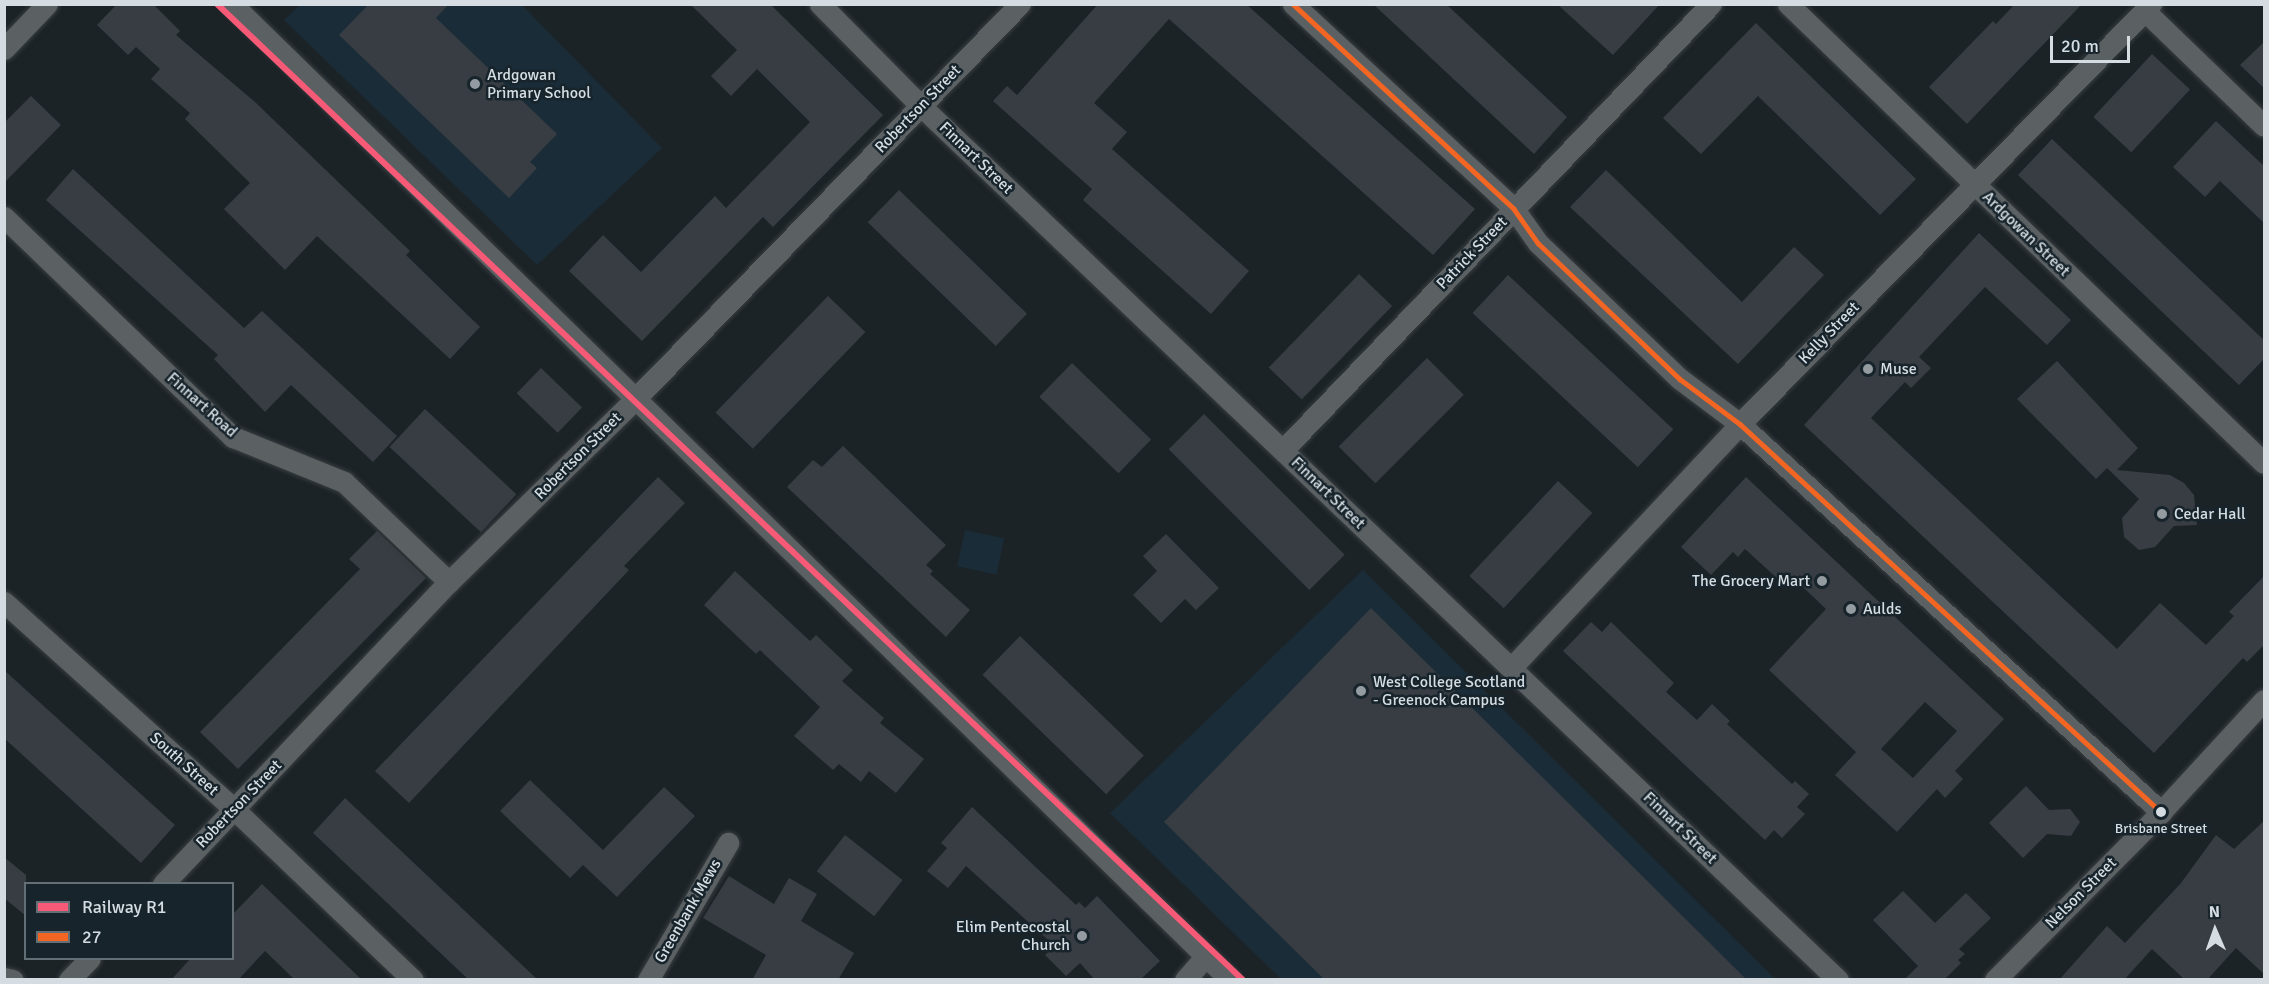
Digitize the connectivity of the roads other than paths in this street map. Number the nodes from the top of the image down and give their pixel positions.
1 (47, 4) edge
2 (232, 4) edge
3 (820, 4) edge
4 (1020, 4) edge
5 (1293, 4) edge
6 (1711, 4) edge
7 (1788, 4) edge
8 (2148, 8) edge
9 (4, 49) edge
10 (921, 106) junction
11 (2265, 126) edge
12 (1975, 184) junction
13 (1514, 209) junction
14 (4, 217) edge
15 (636, 398) junction
16 (1740, 424) junction
17 (1283, 450) junction
18 (2265, 463) edge
19 (449, 582) junction
20 (4, 602) edge
21 (1512, 667) junction
22 (2265, 700) edge
23 (235, 810) junction
24 (2161, 812) junction
25 (728, 843) dead end
26 (165, 882) edge
27 (1206, 956) junction
28 (88, 960) edge
29 (4, 978) edge
30 (13, 980) edge
31 (69, 980) edge
32 (413, 980) edge
33 (648, 980) edge
34 (1185, 980) edge
35 (1230, 980) edge
36 (1838, 980) edge
37 (1995, 980) edge

1 - 9 street
2 - 15 street
3 - 10 street, Finnart Street
4 - 10 street, Robertson Street
5 - 13 street
6 - 13 street, Patrick Street
7 - 12 street, Ardgowan Street
8 - 11 street
8 - 12 street, Kelly Street
10 - 15 street, Robertson Street
10 - 17 street, Finnart Street
12 - 16 street, Kelly Street
12 - 18 street, Ardgowan Street
13 - 16 street
13 - 17 street, Patrick Street
14 - 19 street, Finnart Road
15 - 19 street, Robertson Street
15 - 27 street
16 - 21 street, Kelly Street
16 - 24 street
17 - 21 street, Finnart Street
19 - 23 street, Robertson Street
20 - 23 street, South Street
21 - 36 street, Finnart Street
22 - 24 street, Nelson Street
23 - 26 street, Robertson Street
23 - 32 street, South Street
24 - 37 street, Nelson Street
25 - 33 street, Greenbank Mews
27 - 34 street
27 - 35 street
28 - 31 street
29 - 30 street

